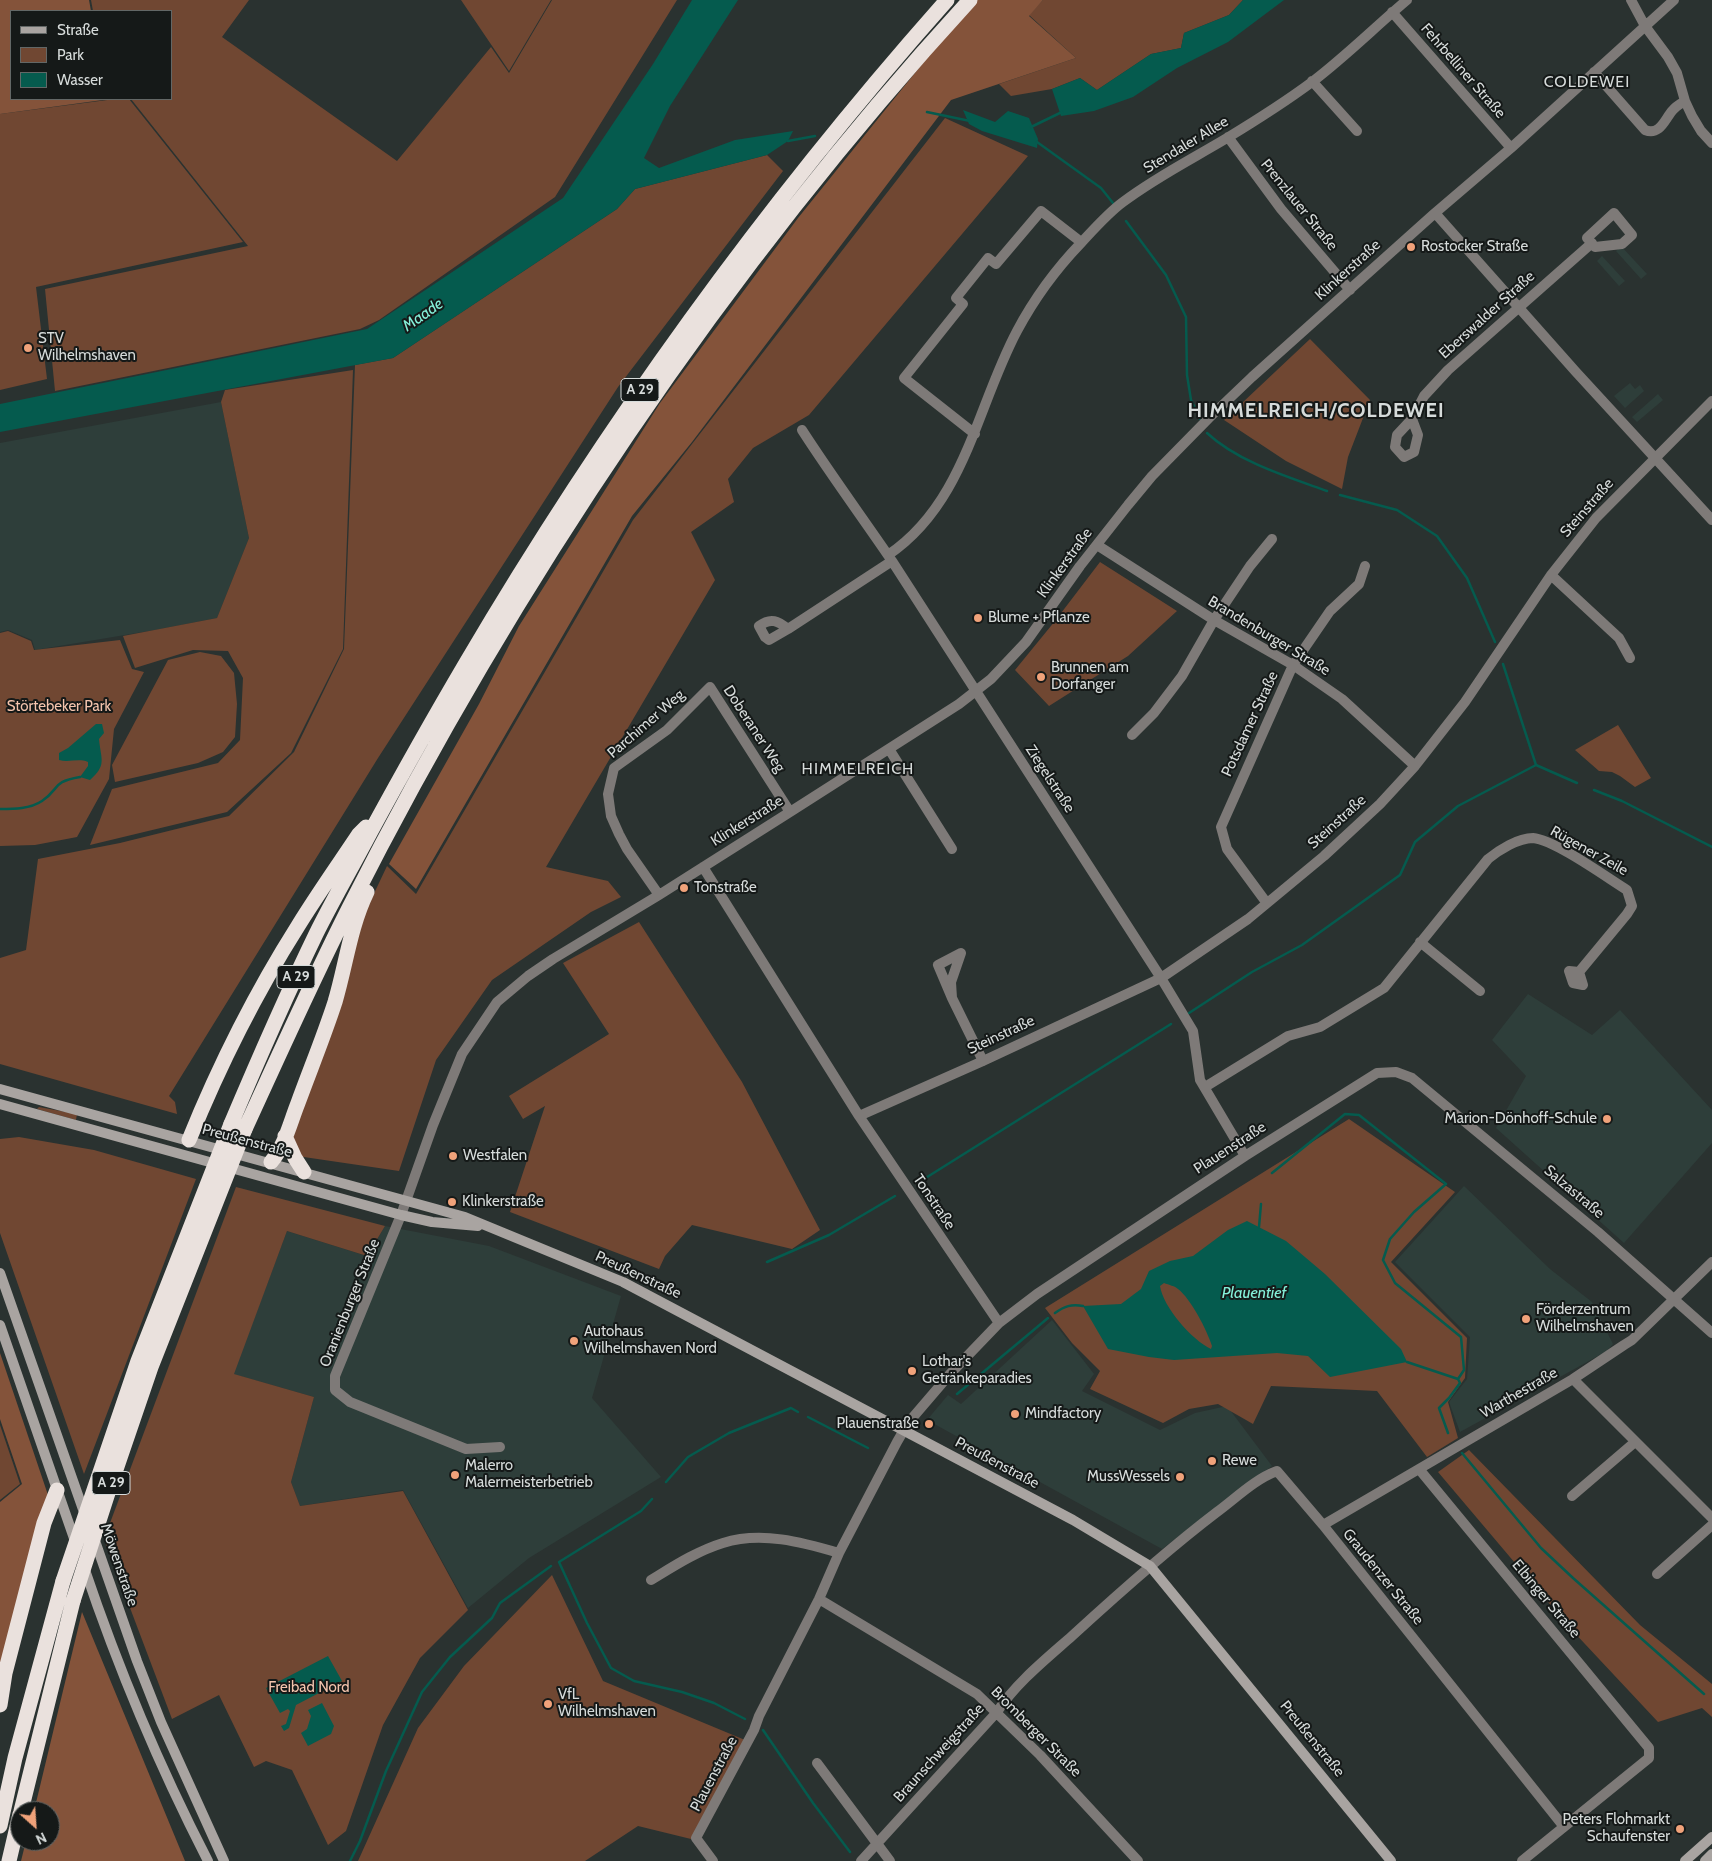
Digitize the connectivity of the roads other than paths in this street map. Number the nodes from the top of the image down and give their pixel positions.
1 (947, 0) edge
2 (970, 0) edge
3 (1407, 0) edge
4 (1631, 0) edge
5 (1674, 0) edge
6 (1392, 12) junction
7 (1645, 26) junction
8 (1594, 72) junction
9 (1312, 81) junction
10 (1685, 101) junction
11 (1357, 131) dead end
12 (1228, 137) junction
13 (1712, 143) edge
14 (1511, 148) junction
15 (1435, 213) junction
16 (1081, 242) junction
17 (1592, 243) dead end
18 (1350, 290) junction
19 (1518, 307) junction
20 (1712, 401) edge
21 (1412, 419) dead end
22 (802, 430) dead end
23 (975, 434) junction
24 (1654, 458) junction
25 (1712, 520) edge
26 (1272, 539) dead end
27 (1097, 545) junction
28 (890, 558) junction
29 (1365, 566) dead end
30 (1551, 575) junction
31 (1214, 620) junction
32 (788, 629) dead end
33 (1630, 658) dead end
34 (1294, 665) junction
35 (710, 687) joint
36 (976, 691) junction
37 (1132, 735) dead end
38 (889, 749) junction
39 (1415, 766) junction
40 (790, 812) junction
41 (380, 814) junction
42 (384, 841) junction
43 (952, 849) dead end
44 (703, 867) junction
45 (659, 895) junction
46 (1266, 902) junction
47 (1420, 942) junction
48 (1580, 972) dead end
49 (1161, 978) junction
50 (1480, 991) dead end
51 (952, 998) dead end
52 (983, 1061) junction
53 (1412, 1078) joint
54 (1205, 1087) junction
55 (0, 1089) edge
56 (0, 1104) edge
57 (859, 1116) junction
58 (238, 1126) junction
59 (286, 1136) junction
60 (189, 1140) junction
61 (1245, 1156) junction
62 (193, 1158) junction
63 (271, 1162) junction
64 (304, 1172) junction
65 (254, 1175) junction
66 (407, 1200) junction
67 (401, 1215) junction
68 (484, 1226) junction
69 (1712, 1262) edge
70 (0, 1273) edge
71 (1673, 1298) junction
72 (999, 1323) junction
73 (0, 1326) edge
74 (1712, 1333) edge
75 (1573, 1379) junction
76 (903, 1431) junction
77 (1635, 1442) junction
78 (500, 1447) dead end
79 (1419, 1469) junction
80 (57, 1490) junction
81 (1572, 1496) dead end
82 (1712, 1518) edge
83 (1323, 1525) junction
84 (1712, 1525) edge
85 (839, 1553) junction
86 (1150, 1566) junction
87 (1657, 1574) dead end
88 (652, 1580) dead end
89 (819, 1599) junction
90 (0, 1705) edge
91 (997, 1712) junction
92 (817, 1763) dead end
93 (23, 1801) edge
94 (0, 1826) edge
95 (1564, 1827) junction
96 (1712, 1838) edge
97 (876, 1844) junction
98 (1712, 1854) edge
99 (208, 1861) edge
100 (224, 1861) edge
101 (713, 1861) edge
102 (861, 1861) edge
103 (890, 1861) edge
104 (1138, 1861) edge
105 (1392, 1861) edge
106 (1522, 1861) edge
107 (1685, 1861) edge
108 (1705, 1861) edge

1 - 41 highway, A 29
2 - 42 highway, A 29
3 - 6 street, Stendaler Allee
4 - 7 street
5 - 7 street, Klinkerstraße
6 - 9 street, Stendaler Allee
6 - 14 street, Fehrbelliner Straße
7 - 8 street, Klinkerstraße
7 - 10 street
8 - 10 street
8 - 14 street, Klinkerstraße
9 - 11 street
9 - 12 street, Stendaler Allee
10 - 13 street
12 - 16 street, Stendaler Allee
12 - 18 street, Prenzlauer Straße
14 - 15 street, Klinkerstraße
15 - 18 street, Klinkerstraße
15 - 19 street
16 - 23 street, Stendaler Allee
16 - 23 street
17 - 19 street, Eberswalder Straße
18 - 27 street, Klinkerstraße
19 - 21 street, Eberswalder Straße
19 - 24 street
20 - 24 street, Steinstraße
22 - 28 street, Ziegelstraße
23 - 28 street, Stendaler Allee
24 - 25 street
24 - 30 street, Steinstraße
26 - 31 street
27 - 31 street, Brandenburger Straße
27 - 36 street, Klinkerstraße
28 - 32 street, Stendaler Allee
28 - 36 street, Ziegelstraße
29 - 34 street, Potsdamer Straße
30 - 33 street
30 - 39 street, Steinstraße
31 - 34 street, Brandenburger Straße
31 - 37 street
34 - 39 street, Brandenburger Straße
34 - 46 street, Potsdamer Straße
35 - 40 street, Doberaner Weg
35 - 45 street, Parchimer Weg
36 - 38 street, Klinkerstraße
36 - 49 street, Ziegelstraße
38 - 40 street, Klinkerstraße
38 - 43 street
39 - 46 street, Steinstraße
40 - 44 street, Klinkerstraße
41 - 58 highway, A 29
41 - 60 highway
42 - 58 highway, A 29
42 - 59 highway
44 - 45 street, Klinkerstraße
44 - 57 street, Tonstraße
45 - 66 street, Klinkerstraße
46 - 49 street, Steinstraße
47 - 48 street, Rügener Zeile
47 - 50 street
47 - 54 street, Rügener Zeile
49 - 52 street, Steinstraße
49 - 54 street, Ziegelstraße
51 - 52 street
52 - 57 street, Steinstraße
53 - 61 street, Plauenstraße
53 - 71 street, Salzastraße
54 - 61 street, Ziegelstraße
55 - 60 main road, Preußenstraße
56 - 62 main road, Preußenstraße
57 - 72 street, Tonstraße
58 - 93 highway, A 29, bridge
58 - 94 highway, A 29, bridge
59 - 63 highway
59 - 64 highway
60 - 62 main road
60 - 63 main road, Preußenstraße
61 - 72 street, Plauenstraße
62 - 65 main road, Preußenstraße
63 - 64 main road, Preußenstraße
63 - 65 main road
64 - 66 main road, Preußenstraße
65 - 67 main road, Preußenstraße
66 - 67 street, Oranienburger Straße
66 - 68 main road, Preußenstraße
67 - 68 main road, Preußenstraße
67 - 78 street, Oranienburger Straße
68 - 76 main road, Preußenstraße
69 - 71 street, Warthestraße
70 - 100 main road, Möwenstraße
71 - 74 street, Salzastraße
71 - 75 street, Warthestraße
72 - 76 street, Plauenstraße
73 - 80 main road
75 - 77 street
75 - 79 street, Warthestraße
76 - 85 street, Plauenstraße
76 - 86 main road, Preußenstraße
77 - 81 street
77 - 82 street
79 - 83 street, Warthestraße
79 - 95 street, Elbinger Straße
80 - 90 highway
80 - 99 main road
83 - 86 street, Graudenzer Straße
83 - 95 street, Graudenzer Straße
84 - 87 street
85 - 88 street
85 - 89 street, Plauenstraße
86 - 91 street, Braunschweigstraße
86 - 105 main road, Preußenstraße
89 - 91 street, Bromberger Straße
89 - 101 street, Plauenstraße
91 - 97 street, Braunschweigstraße
91 - 104 street, Bromberger Straße
92 - 97 street
95 - 106 street
96 - 107 main road
97 - 102 street, Braunschweigstraße
97 - 103 street
98 - 108 main road

